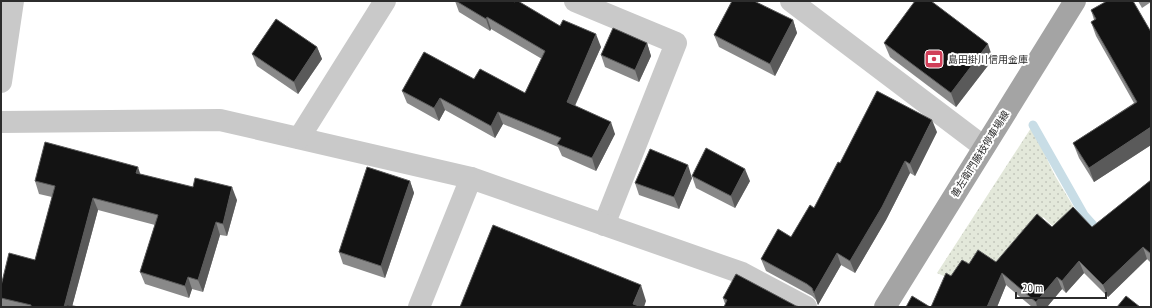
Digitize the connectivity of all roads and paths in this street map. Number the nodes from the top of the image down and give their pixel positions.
1 (13, 1) edge
2 (385, 1) edge
3 (575, 1) edge
4 (791, 1) edge
5 (1074, 1) edge
6 (1, 82) edge
7 (1, 122) edge
8 (299, 138) junction
9 (984, 147) junction
10 (471, 178) junction
11 (604, 225) junction
12 (419, 307) edge
13 (806, 307) edge
14 (885, 307) edge

1 - 6 street
2 - 8 street
3 - 11 street
4 - 9 street
5 - 9 main road, 善左衛門藤枝停車場線
7 - 8 street
8 - 10 street
9 - 14 main road, 善左衛門藤枝停車場線
10 - 11 street
10 - 12 street
11 - 13 street

